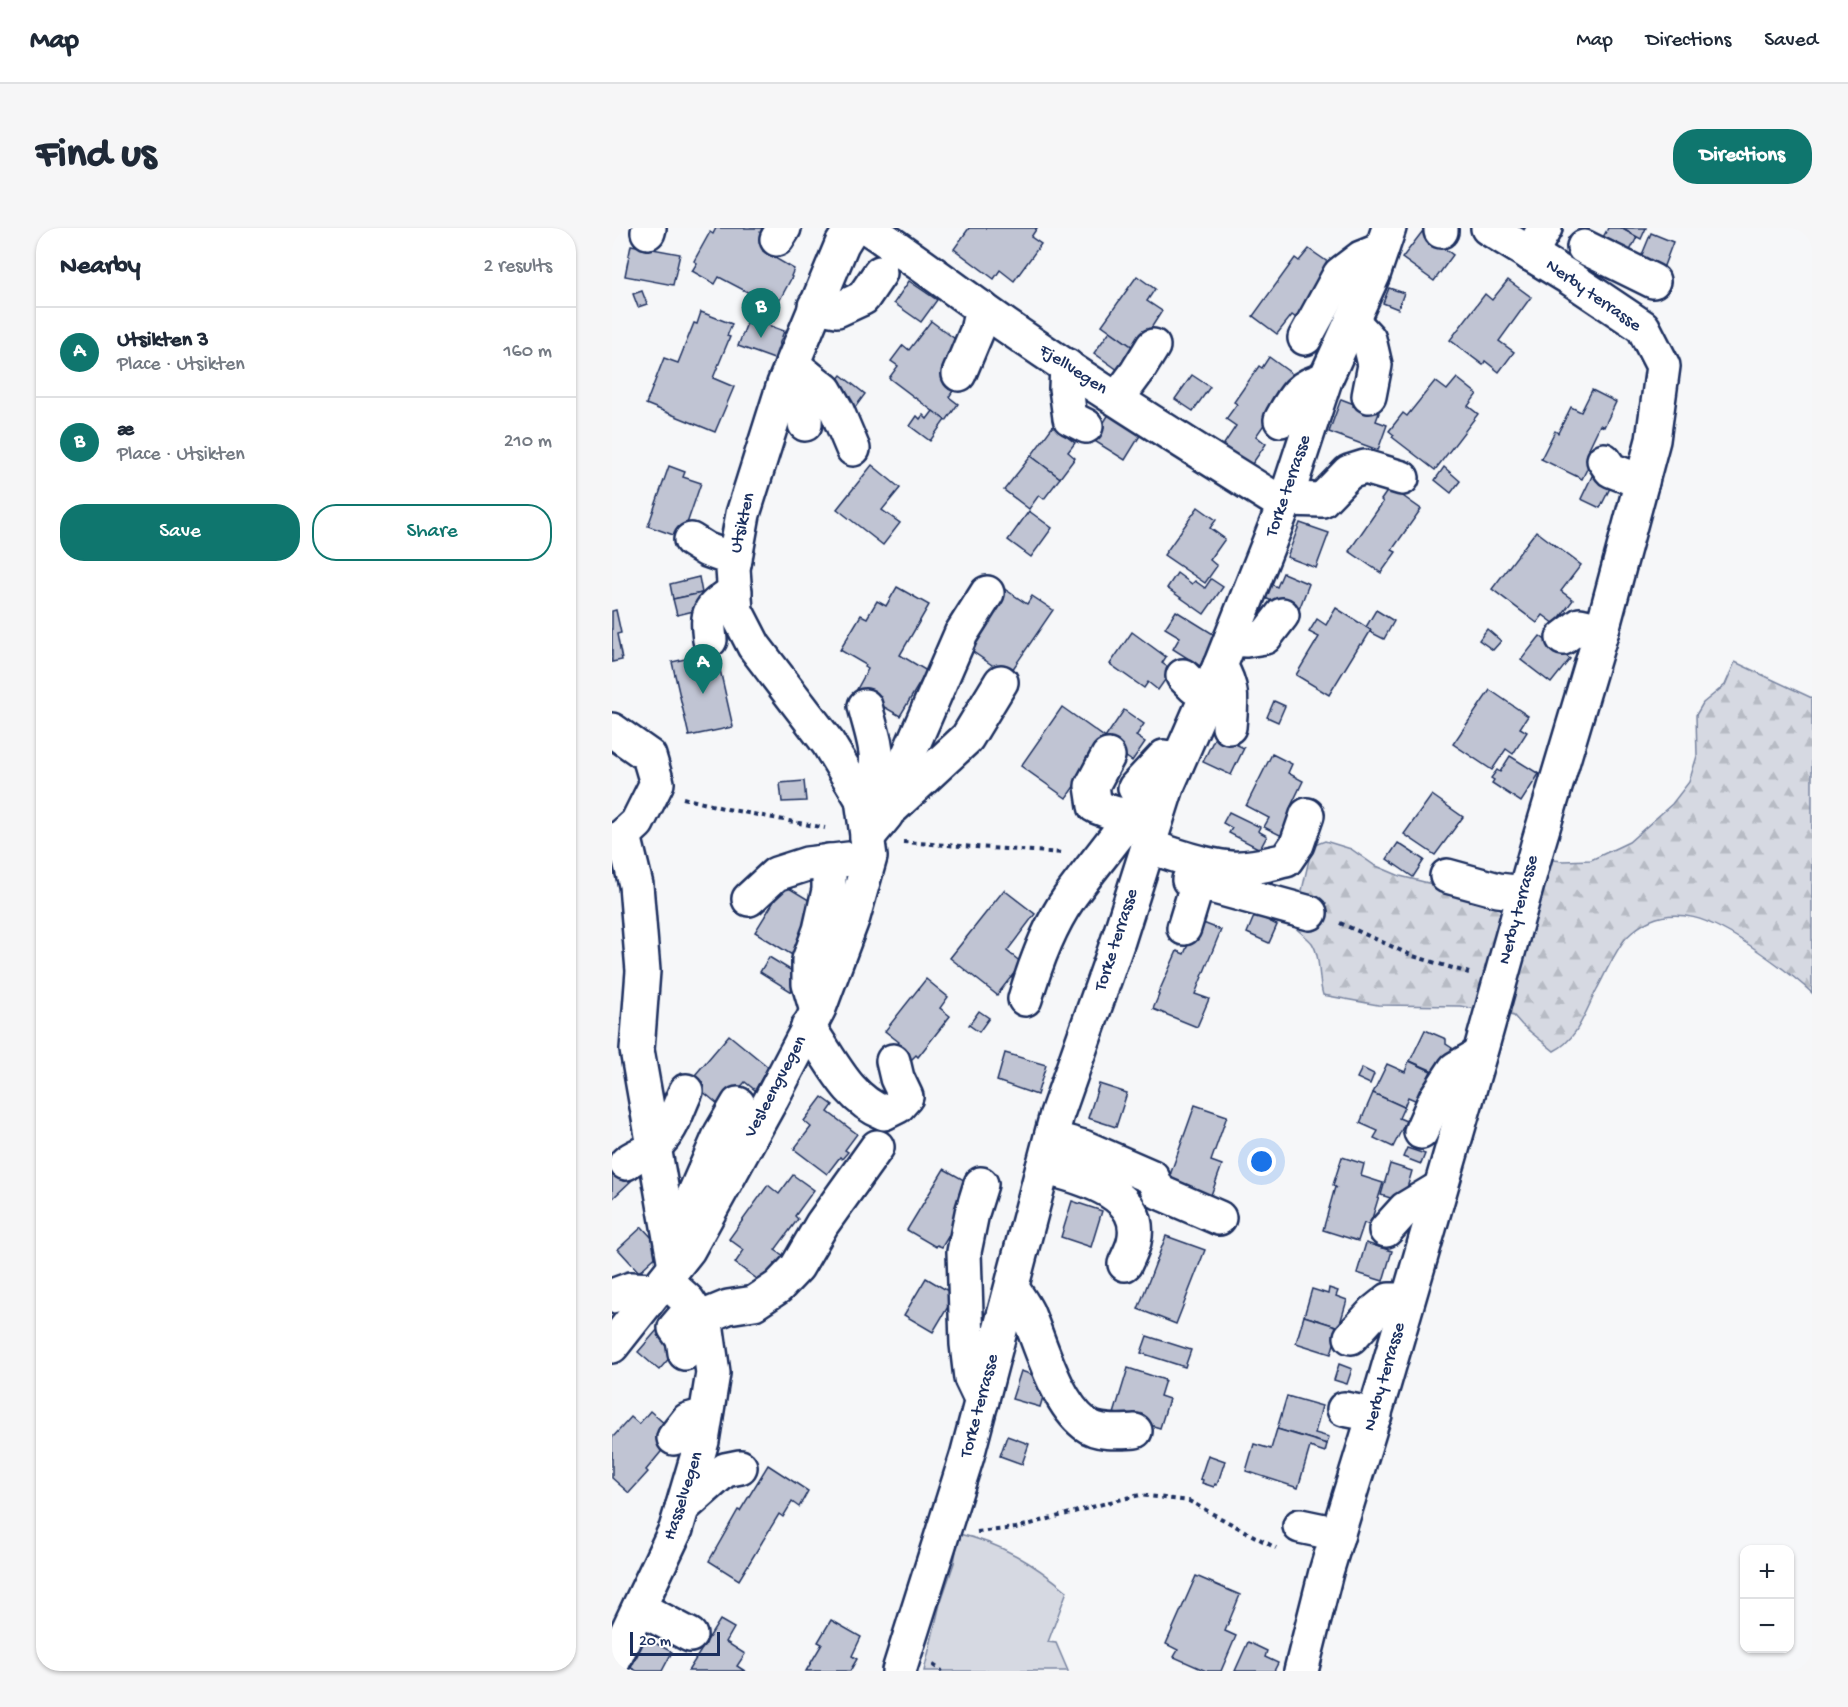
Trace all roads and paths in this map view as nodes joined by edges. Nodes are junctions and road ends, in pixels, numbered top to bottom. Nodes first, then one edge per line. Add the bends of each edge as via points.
1 (852, 228) edge
2 (868, 228) edge
3 (1488, 228) edge
4 (1587, 237) edge
5 (1385, 239) edge
6 (1537, 241) edge
7 (880, 273) dead end
8 (1573, 280) junction
9 (1653, 281) dead end
10 (815, 306) junction
11 (982, 308) junction
12 (1352, 321) junction
13 (1305, 338) dead end
14 (1153, 346) dead end
15 (1067, 366) junction
16 (800, 370) junction
17 (959, 374) dead end
18 (1325, 380) junction
19 (1369, 396) dead end
20 (1117, 399) junction
21 (1281, 420) dead end
22 (805, 424) dead end
23 (1086, 426) dead end
24 (853, 449) dead end
25 (1604, 460) dead end
26 (1402, 478) dead end
27 (1641, 482) junction
28 (1285, 502) junction
29 (691, 540) dead end
30 (735, 575) junction
31 (987, 592) dead end
32 (1282, 615) dead end
33 (1602, 630) junction
34 (1563, 638) dead end
35 (710, 640) dead end
36 (1210, 668) junction
37 (1001, 682) dead end
38 (865, 706) dead end
39 (1229, 727) dead end
40 (612, 730) edge
41 (1108, 756) dead end
42 (1173, 772) junction
43 (653, 792) junction
44 (1132, 801) junction
45 (1308, 815) dead end
46 (871, 828) junction
47 (618, 840) edge
48 (1103, 854) junction
49 (1144, 857) junction
50 (829, 861) junction
51 (1447, 876) dead end
52 (1198, 882) junction
53 (636, 885) junction
54 (1524, 893) junction
55 (749, 899) dead end
56 (1310, 913) joint
57 (612, 919) edge
58 (1184, 928) dead end
59 (1501, 978) junction
60 (1025, 999) dead end
61 (813, 1019) junction
62 (1479, 1054) junction
63 (893, 1061) dead end
64 (686, 1091) dead end
65 (738, 1104) dead end
66 (1421, 1132) dead end
67 (877, 1147) dead end
68 (654, 1148) junction
69 (1047, 1153) junction
70 (626, 1163) dead end
71 (981, 1184) dead end
72 (1440, 1188) junction
73 (1219, 1218) dead end
74 (1386, 1230) dead end
75 (669, 1234) junction
76 (968, 1235) junction
77 (1125, 1264) dead end
78 (940, 1278) dead end
79 (665, 1279) junction
80 (1012, 1288) junction
81 (612, 1296) edge
82 (1407, 1300) junction
83 (696, 1313) junction
84 (1351, 1337) dead end
85 (612, 1346) edge
86 (685, 1353) dead end
87 (982, 1401) junction
88 (706, 1415) junction
89 (1135, 1431) dead end
90 (674, 1438) dead end
91 (740, 1467) dead end
92 (682, 1508) junction
93 (945, 1526) junction
94 (1338, 1534) junction
95 (1289, 1538) joint
96 (639, 1608) junction
97 (690, 1635) dead end
98 (612, 1664) edge
99 (900, 1671) edge
100 (1301, 1671) edge

1 - 10 street, Utsikten
2 - 11 street, Fjellvegen
3 - 6 street, Nerby terrasse
4 - 8 street
4 - 9 street
5 - 12 street, Torke terrasse
5 - 13 street via 1340,274
6 - 8 street, Nerby terrasse
7 - 10 street via 863,298 837,310
8 - 27 street, Nerby terrasse via 1643,327 1663,366 1653,440
10 - 16 street, Utsikten
11 - 15 street, Fjellvegen
11 - 17 street
12 - 18 street, Torke terrasse
12 - 19 street via 1369,339 1375,365
14 - 20 street
15 - 20 street, Fjellvegen
15 - 23 street via 1070,418
16 - 22 street
16 - 24 street via 825,390
16 - 30 street, Utsikten via 743,514
18 - 21 street via 1309,383 1291,401
18 - 28 street, Torke terrasse
20 - 28 street, Fjellvegen
25 - 27 street via 1611,470
26 - 28 street via 1365,467 1349,472 1317,510
27 - 33 street, Nerby terrasse
28 - 36 street, Torke terrasse
29 - 30 street
30 - 35 street via 707,620
30 - 46 street, Utsikten via 736,611 754,646 828,743
31 - 46 street via 961,634 905,763
32 - 36 street via 1265,637 1246,640
33 - 34 street via 1580,625
33 - 54 street, Nerby terrasse
36 - 39 street via 1230,682
36 - 42 street, Torke terrasse
37 - 46 street via 967,738
38 - 46 street via 878,753 872,785
40 - 43 street via 649,756 657,783
41 - 44 street via 1092,786 1095,806 1116,815
42 - 44 street via 1134,812
42 - 49 street, Torke terrasse
43 - 46 path via 815,825 848,836
43 - 47 street via 637,823
44 - 48 street via 1125,825
45 - 49 street via 1286,860 1231,868 1171,854
46 - 48 path via 1042,853
46 - 50 street via 844,859
46 - 61 street, Vesleengvegen via 853,917
47 - 53 street
48 - 60 street via 1068,900 1034,969
49 - 52 street
49 - 69 street, Torke terrasse via 1118,941 1056,1086
50 - 55 street via 776,874
50 - 61 street via 829,890 809,960
51 - 54 street
52 - 56 street
52 - 58 street
53 - 57 street via 629,901
53 - 68 street via 643,971 638,1050
54 - 59 street, Nerby terrasse
56 - 59 path via 1429,962
59 - 62 street, Nerby terrasse
61 - 63 street via 850,1090 869,1107 884,1113 906,1097
61 - 79 street, Vesleengvegen via 688,1250
62 - 66 street via 1455,1069
62 - 72 street, Nerby terrasse
64 - 68 street via 671,1126
65 - 75 street via 721,1133 684,1219
67 - 83 street via 822,1224 797,1267 778,1287 754,1303
68 - 70 street
68 - 75 street
69 - 73 street via 1083,1147 1152,1177 1159,1192
69 - 77 street via 1073,1175 1108,1190 1127,1204 1134,1223 1134,1241
69 - 80 street, Torke terrasse
71 - 76 street
72 - 74 street via 1405,1209
72 - 82 street, Nerby terrasse
75 - 79 street
76 - 78 street
76 - 87 street via 964,1252 967,1344 971,1378
79 - 81 street
79 - 83 street, Hasselvegen
79 - 85 street, Vesleengvegen
80 - 87 street, Torke terrasse
80 - 89 street via 1068,1404 1086,1424 1108,1432
82 - 84 street via 1389,1300
82 - 94 street, Nerby terrasse via 1359,1412
83 - 86 street via 675,1328 683,1339
83 - 88 street, Hasselvegen via 707,1330 713,1373
87 - 93 street, Torke terrasse
88 - 90 street via 688,1420
88 - 92 street, Hasselvegen
91 - 92 street via 725,1470
92 - 96 street, Hasselvegen
93 - 95 path via 971,1532 1016,1528 1140,1495 1189,1501
93 - 99 street, Torke terrasse
94 - 95 street
94 - 100 street, Nerby terrasse
96 - 97 street
96 - 98 street, Hasselvegen

